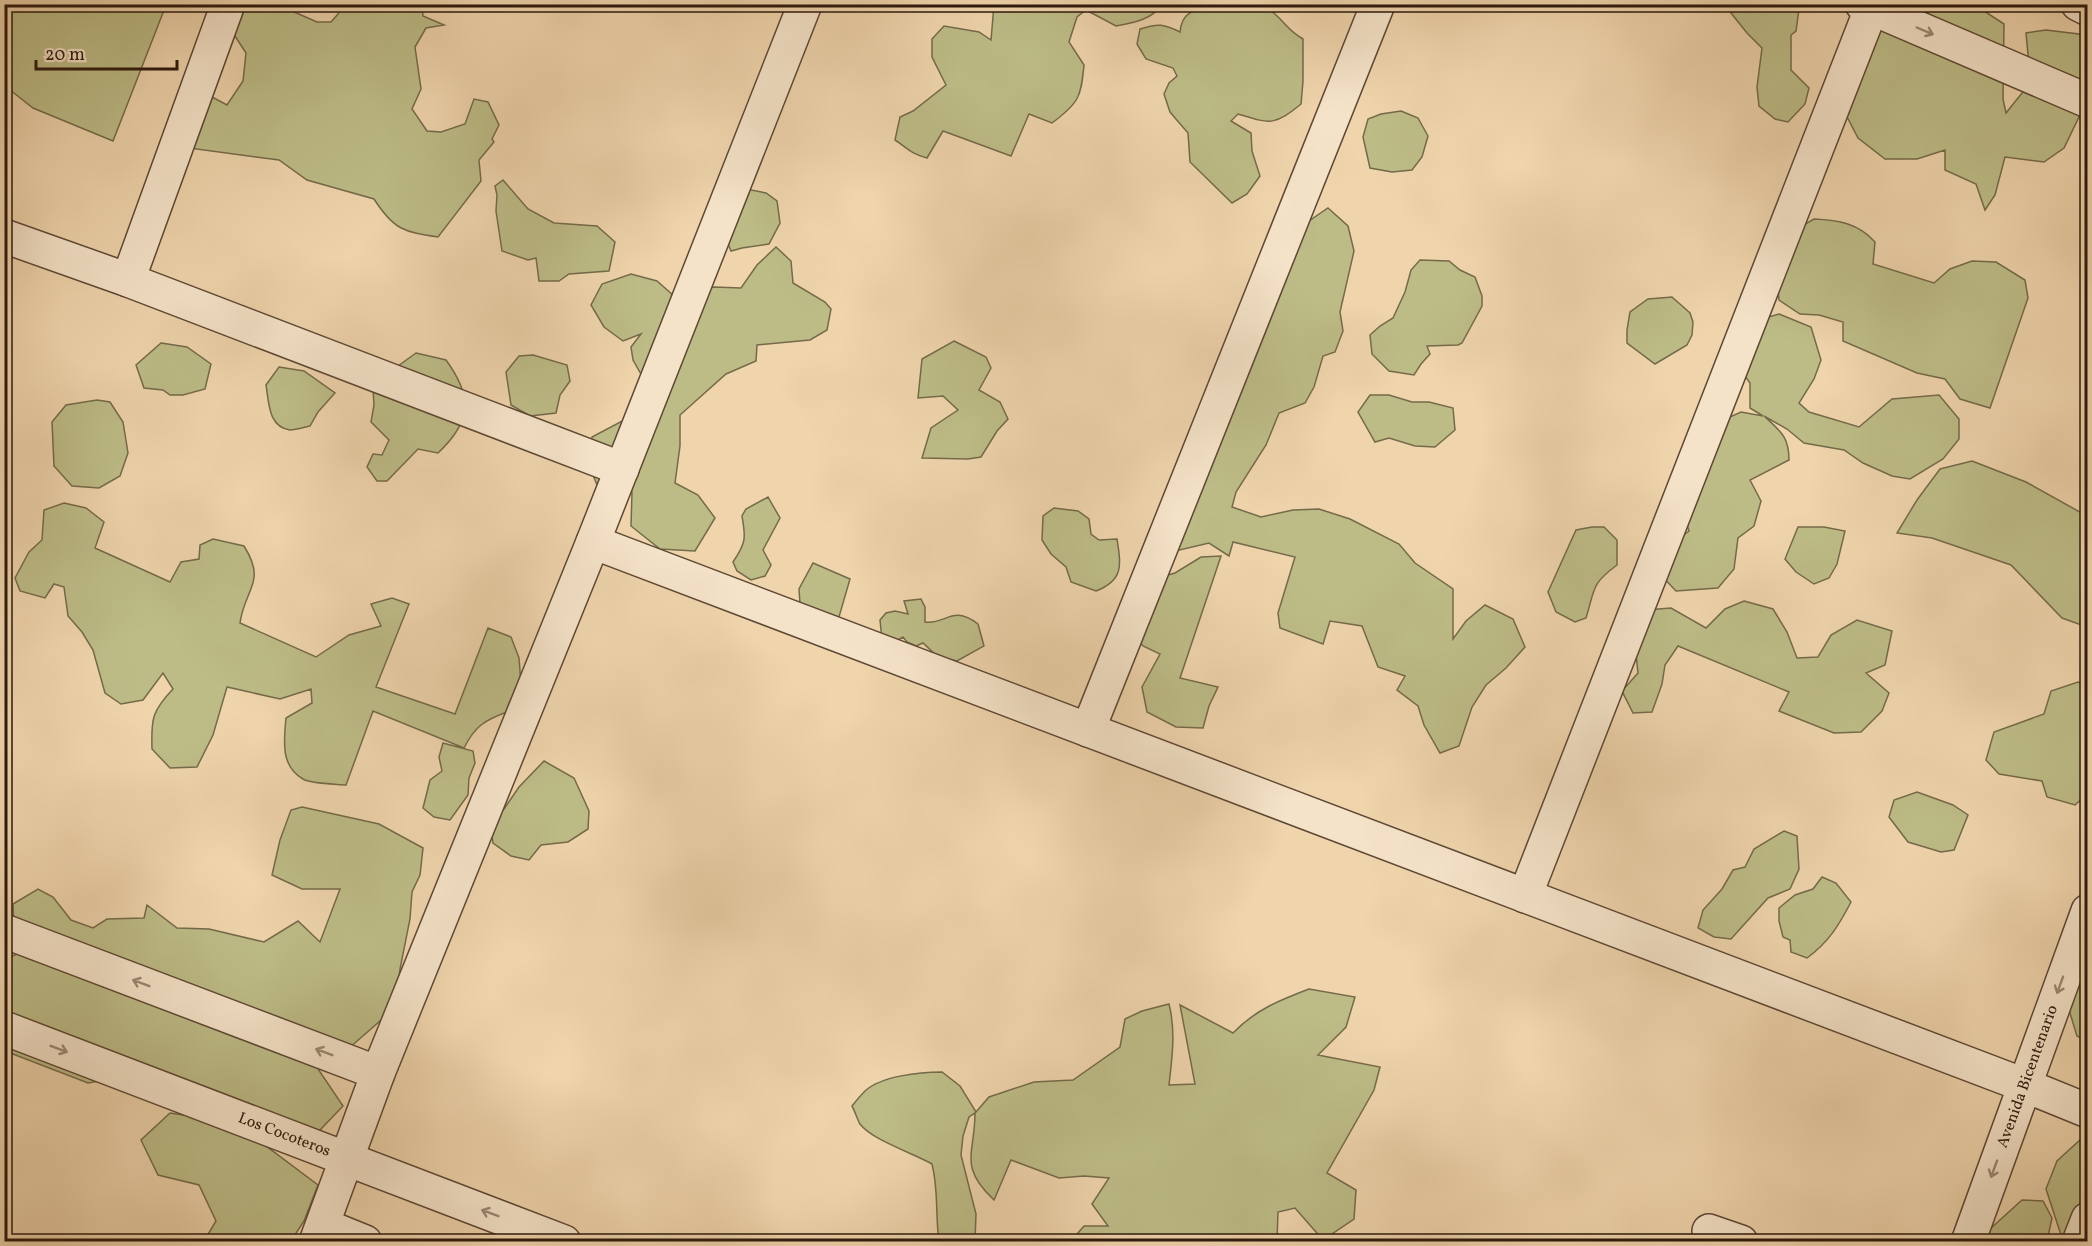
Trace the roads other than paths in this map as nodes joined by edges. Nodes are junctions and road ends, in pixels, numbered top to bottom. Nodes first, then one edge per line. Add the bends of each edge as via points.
1 (228, 4) edge
2 (805, 4) edge
3 (1378, 4) edge
4 (2078, 4) edge
5 (1868, 6) edge
6 (2088, 9) edge
7 (2088, 101) edge
8 (4, 236) edge
9 (128, 280) junction
10 (622, 469) junction
11 (593, 542) junction
12 (1088, 730) junction
13 (1525, 896) junction
14 (2088, 911) edge
15 (4, 931) edge
16 (4, 1029) edge
17 (378, 1073) junction
18 (2024, 1085) junction
19 (2088, 1112) edge
20 (346, 1157) junction
21 (2088, 1219) edge
22 (1709, 1231) dead end
23 (319, 1233) edge
24 (365, 1242) edge
25 (564, 1242) edge
26 (1741, 1242) edge
27 (1968, 1242) edge
28 (2079, 1242) edge

1 - 9 street
2 - 10 street
3 - 12 street
4 - 6 street
5 -> 7 street
5 - 13 street
8 - 9 street
9 - 10 street
10 - 11 street
11 - 12 street
11 - 17 street
12 - 13 street
13 - 18 street
14 -> 18 street, Avenida Bicentenario
17 -> 15 street
16 -> 20 street, Los Cocoteros
17 - 20 street
18 - 19 street
18 -> 27 street, Avenida Bicentenario
20 - 23 street
25 -> 20 street, Los Cocoteros
21 - 28 street
22 - 26 street
23 - 24 street

